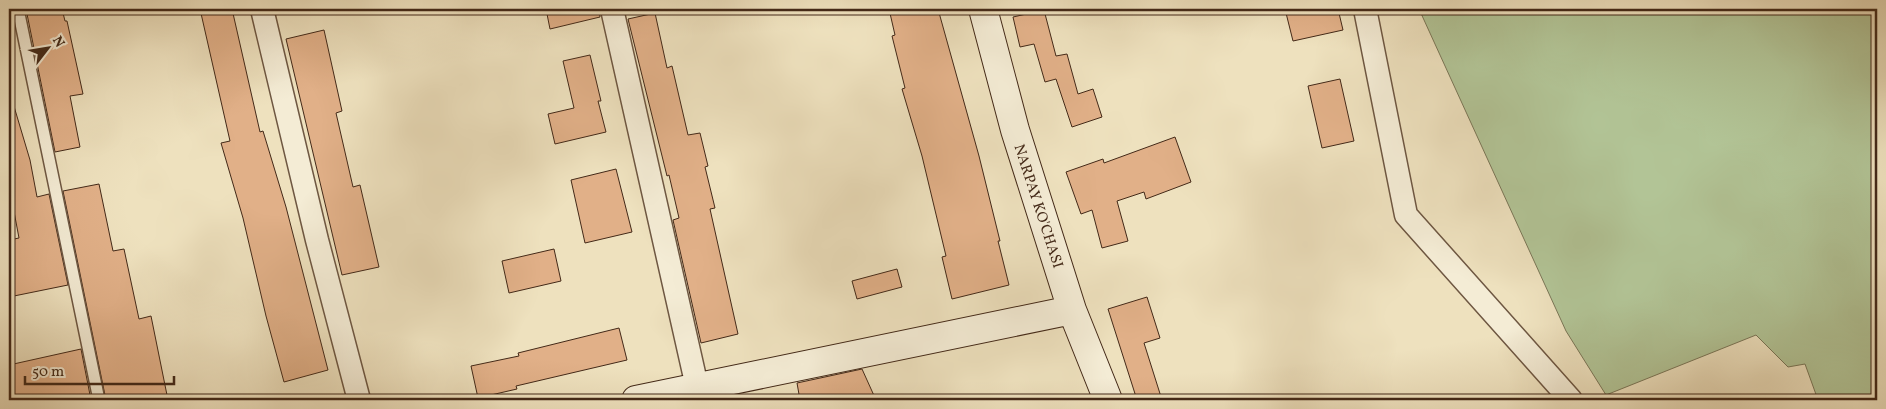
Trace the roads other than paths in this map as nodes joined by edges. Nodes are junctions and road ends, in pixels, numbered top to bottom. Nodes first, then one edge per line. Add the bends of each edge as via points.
1 (18, 9) edge
2 (262, 9) edge
3 (612, 9) edge
4 (983, 9) edge
5 (1365, 9) edge
6 (1072, 310) junction
7 (699, 393) edge
8 (99, 400) edge
9 (359, 400) edge
10 (636, 400) edge
11 (1108, 400) edge
12 (1571, 400) edge

1 - 8 lane
2 - 9 street
3 - 7 street
4 - 6 street, NARPAY KO'CHASI via 1015,130
5 - 12 street via 1406,215
6 - 7 street
6 - 11 street, NARPAY KO'CHASI
7 - 10 street

